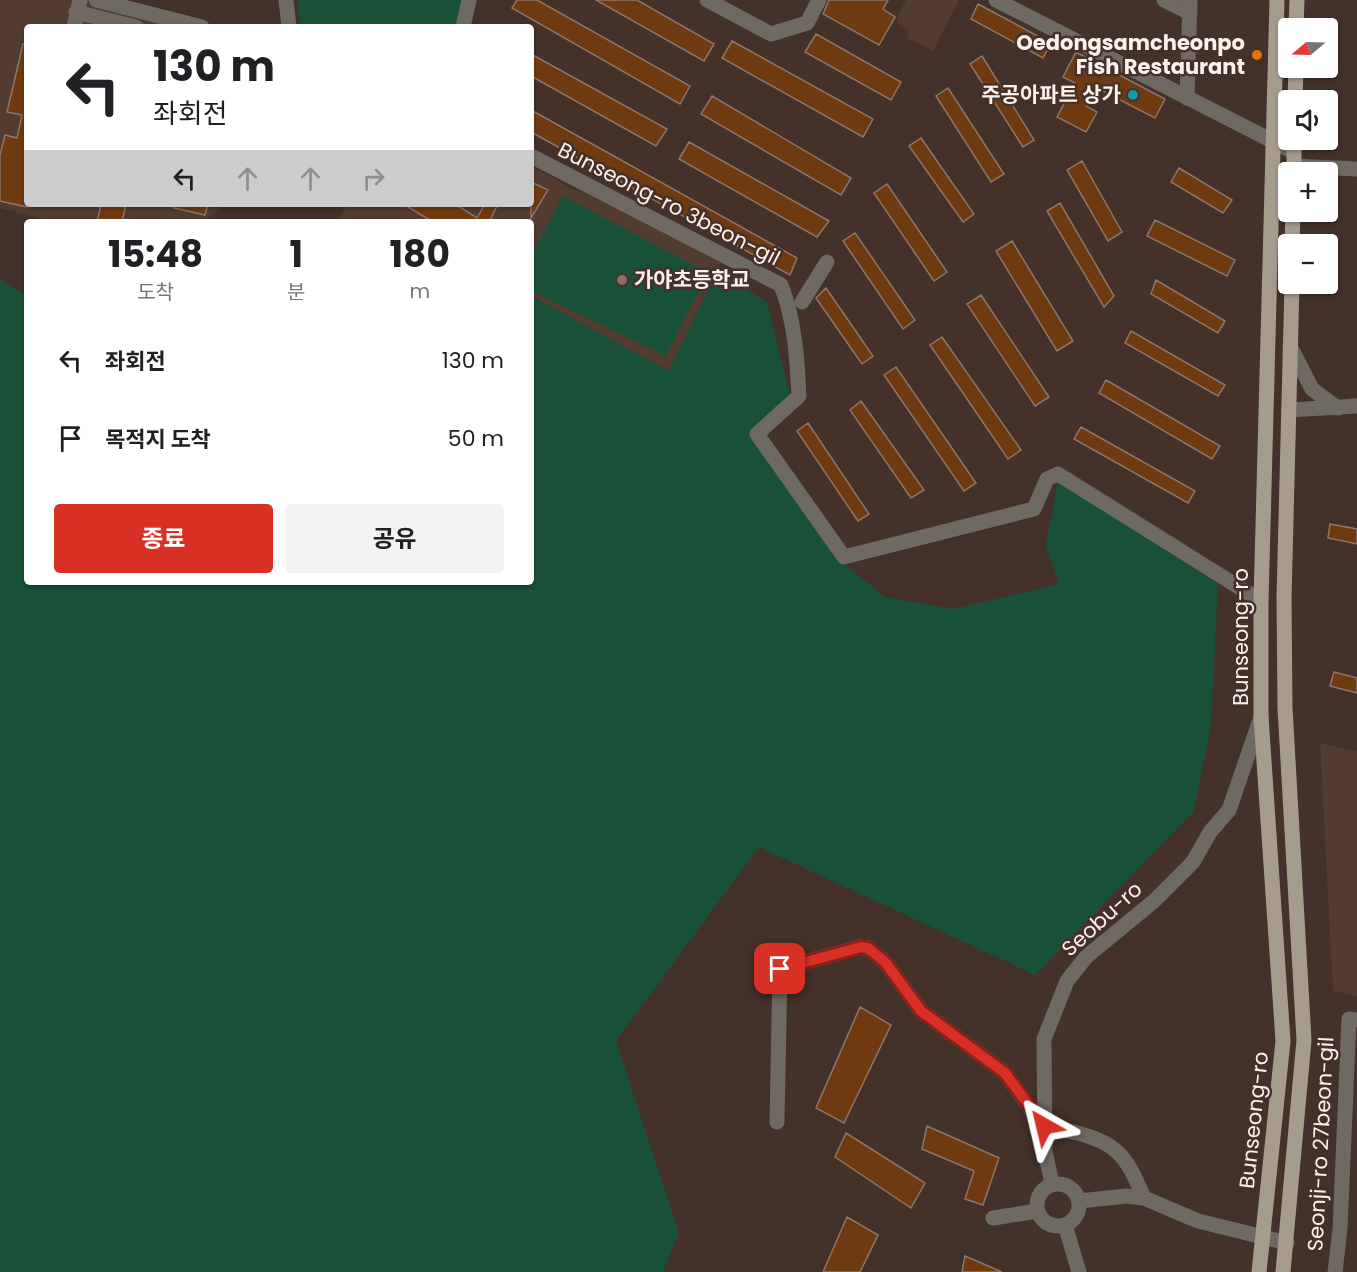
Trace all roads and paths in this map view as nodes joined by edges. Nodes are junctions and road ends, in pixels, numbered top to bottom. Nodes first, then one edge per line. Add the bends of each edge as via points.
1 (96, 0) edge
2 (286, 0) edge
3 (469, 0) edge
4 (707, 0) edge
5 (819, 0) edge
6 (996, 0) edge
7 (1164, 0) edge
8 (1277, 0) edge
9 (1297, 0) edge
10 (114, 2) edge
11 (727, 5) edge
12 (1190, 7) edge
13 (77, 13) edge
14 (1296, 18) edge
15 (123, 24) edge
16 (191, 24) edge
17 (289, 24) edge
18 (464, 24) edge
19 (1187, 98) junction
20 (1273, 143) junction
21 (534, 158) edge
22 (1294, 158) edge
23 (1357, 169) edge
24 (827, 262) dead end
25 (1292, 294) edge
26 (802, 302) dead end
27 (1290, 346) junction
28 (1357, 406) edge
29 (1338, 408) junction
30 (1289, 410) junction
31 (1261, 600) junction
32 (1261, 717) junction
33 (1353, 1019) edge
34 (777, 1122) dead end
35 (1044, 1126) junction
36 (1052, 1184) junction
37 (1144, 1198) junction
38 (1079, 1201) junction
39 (1038, 1211) junction
40 (993, 1218) dead end
41 (1065, 1225) junction
42 (1263, 1236) junction
43 (1287, 1243) junction
44 (1079, 1272) edge
45 (1259, 1272) edge
46 (1283, 1272) edge
47 (1335, 1272) edge

1 - 10 street
2 - 17 street
3 - 18 street
4 - 11 street
5 - 11 street via 807,23 771,34
6 - 19 street
7 - 12 street
8 - 20 main road, Bunseong-ro
9 - 14 main road
10 - 16 street
12 - 19 street
13 - 15 street
19 - 20 street
20 - 22 street
20 - 31 main road, Bunseong-ro
21 - 31 street, Bunseong-ro 3beon-gil via 781,285 796,350 799,396 757,434 844,557 1034,509 1047,478 1058,474
22 - 23 street
24 - 26 street
25 - 27 main road, Bunseong-ro
27 - 29 street via 1312,389
27 - 30 main road, Bunseong-ro
28 - 29 street
29 - 30 street
30 - 43 main road, Bunseong-ro via 1285,708 1304,1040
31 - 32 main road, Bunseong-ro
32 - 35 street, Seobu-ro via 1229,810 1210,832 1193,862 1154,901 1086,957 1066,981 1044,1039
32 - 42 main road, Bunseong-ro via 1283,1041
33 - 47 street, Seonji-ro 27beon-gil
34 - 35 street via 780,969 861,947 886,963 921,1011 1005,1073
35 - 36 street, Seobu-ro
35 - 37 street via 1081,1133 1115,1150 1131,1169
36 - 38 street via 1072,1189
36 - 39 street via 1041,1192
37 - 38 street
37 - 42 street via 1198,1221
38 - 41 street via 1077,1215
39 - 40 street
39 - 41 street via 1047,1223
41 - 44 street
42 - 43 street
42 - 45 main road, Bunseong-ro
43 - 46 main road, Bunseong-ro

